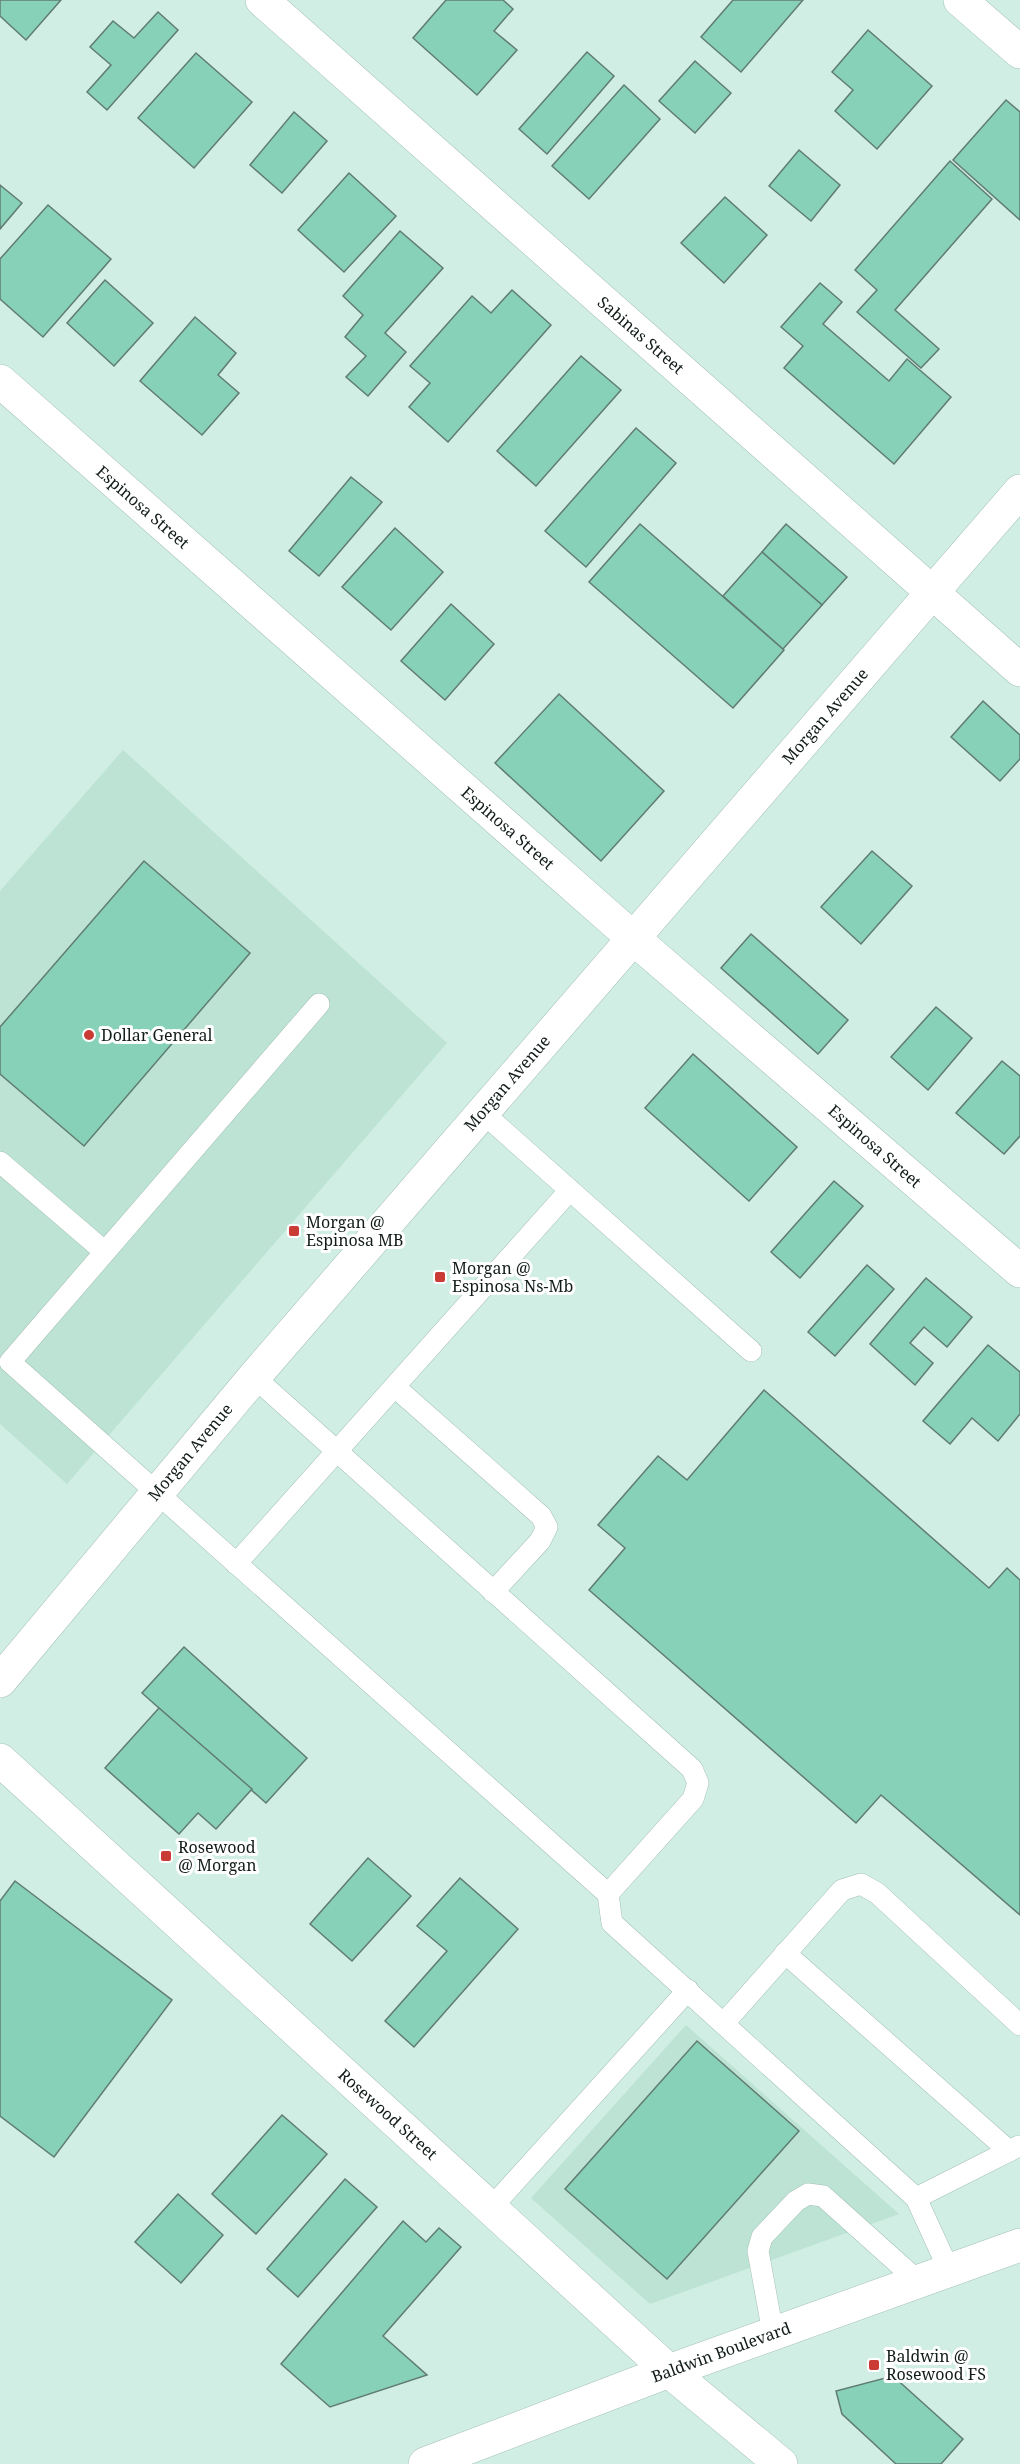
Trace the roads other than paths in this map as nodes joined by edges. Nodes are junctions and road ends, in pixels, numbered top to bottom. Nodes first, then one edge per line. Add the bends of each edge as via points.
1 (262, 0) edge
2 (960, 0) edge
3 (1020, 52) edge
4 (0, 381) edge
5 (1020, 491) edge
6 (932, 592) junction
7 (1020, 670) edge
8 (633, 938) junction
9 (319, 1004) dead end
10 (482, 1112) junction
11 (0, 1162) edge
12 (570, 1190) junction
13 (105, 1252) junction
14 (1020, 1271) edge
15 (751, 1351) dead end
16 (254, 1377) junction
17 (395, 1387) junction
18 (337, 1452) junction
19 (155, 1493) junction
20 (236, 1564) junction
21 (493, 1592) junction
22 (0, 1681) edge
23 (0, 1760) edge
24 (608, 1894) junction
25 (785, 1953) junction
26 (688, 1990) junction
27 (724, 2023) junction
28 (1020, 2025) edge
29 (1015, 2148) edge
30 (916, 2198) junction
31 (491, 2208) junction
32 (1020, 2245) edge
33 (950, 2270) junction
34 (919, 2282) junction
35 (773, 2333) junction
36 (669, 2370) junction
37 (424, 2464) edge
38 (781, 2464) edge

1 - 6 street, Sabinas Street
2 - 3 street
4 - 8 street, Espinosa Street
5 - 6 street, Morgan Avenue
6 - 7 street, Sabinas Street
6 - 8 street, Morgan Avenue
8 - 10 street, Morgan Avenue
8 - 14 street, Espinosa Street
9 - 13 lane
10 - 12 lane
10 - 16 street, Morgan Avenue
11 - 13 lane
12 - 15 lane
12 - 17 lane
13 - 19 lane via 10,1362
16 - 18 lane
16 - 19 street, Morgan Avenue
17 - 18 lane
17 - 21 lane via 541,1516 547,1527 540,1541
18 - 20 lane
18 - 21 lane
19 - 20 lane
19 - 22 street, Morgan Avenue
20 - 24 lane
21 - 24 lane via 692,1769 698,1782 693,1798
23 - 31 street, Rosewood Street
24 - 26 lane via 612,1923
25 - 27 lane
25 - 28 lane via 842,1890 861,1884 877,1893
25 - 29 lane
26 - 27 lane
26 - 31 lane
27 - 30 lane
29 - 30 lane
30 - 33 lane
31 - 36 street, Rosewood Street
32 - 33 street, Baldwin Boulevard
33 - 34 street, Baldwin Boulevard
34 - 35 street, Baldwin Boulevard
34 - 35 lane via 823,2196 808,2194 796,2201 762,2237 758,2251
35 - 36 street, Baldwin Boulevard
36 - 37 street, Baldwin Boulevard
36 - 38 street, Rosewood Street

